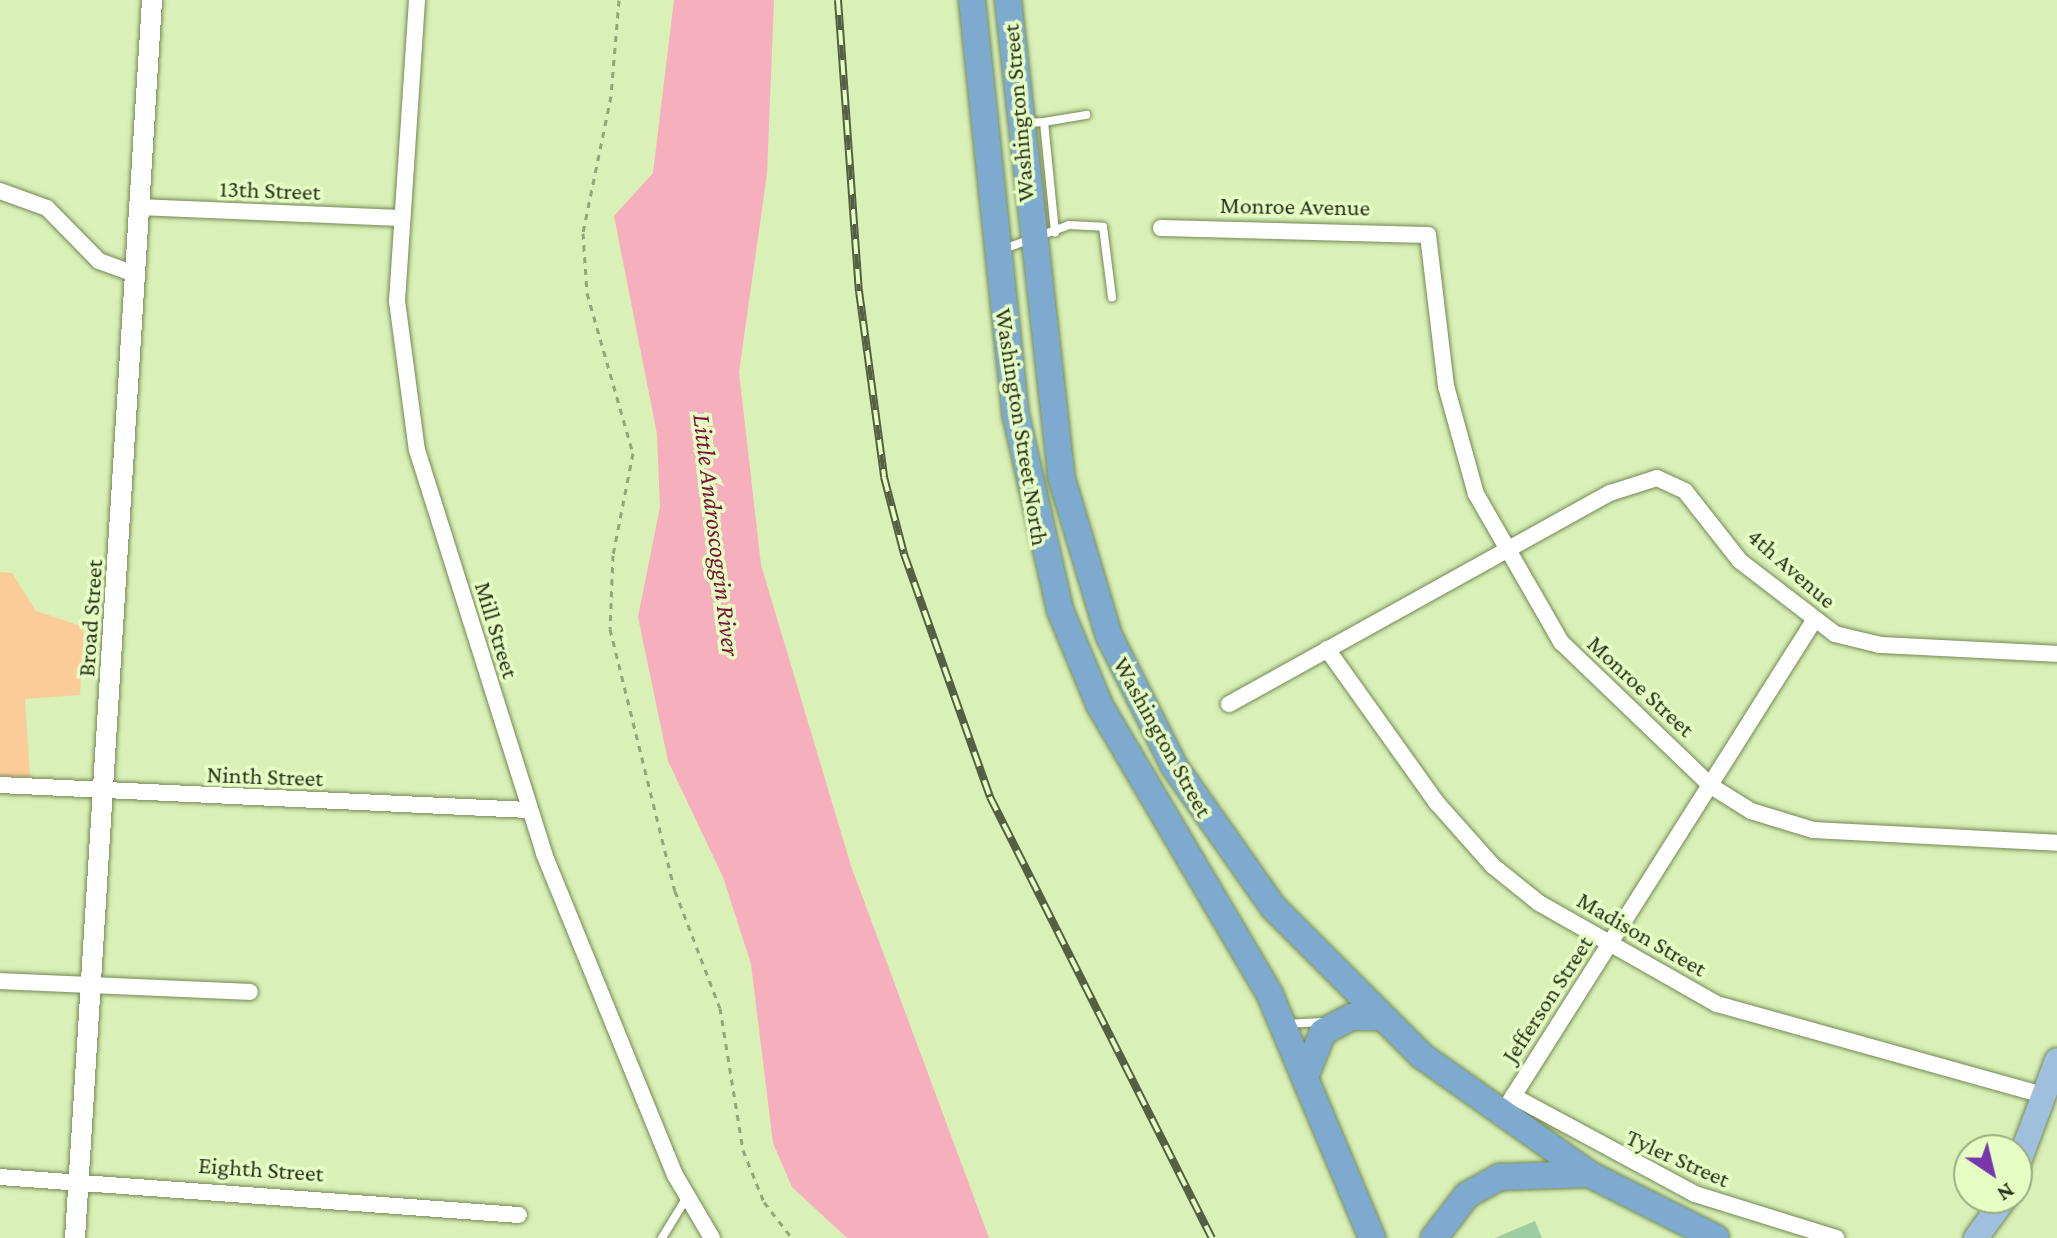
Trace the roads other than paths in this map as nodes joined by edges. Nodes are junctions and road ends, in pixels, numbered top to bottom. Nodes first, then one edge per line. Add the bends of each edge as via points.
1 (152, 0) edge
2 (417, 0) edge
3 (972, 0) edge
4 (1008, 0) edge
5 (1086, 115) dead end
6 (1044, 122) junction
7 (1017, 123) junction
8 (0, 191) edge
9 (140, 207) junction
10 (398, 218) junction
11 (1161, 228) dead end
12 (1055, 232) junction
13 (1428, 235) joint
14 (1031, 245) junction
15 (996, 251) junction
16 (137, 275) junction
17 (1112, 297) dead end
18 (1505, 550) junction
19 (1813, 622) junction
20 (1327, 649) junction
21 (2057, 654) edge
22 (1229, 704) dead end
23 (0, 785) edge
24 (1711, 786) junction
25 (101, 794) junction
26 (528, 810) junction
27 (1170, 825) joint
28 (2057, 843) edge
29 (1610, 946) junction
30 (0, 981) edge
31 (92, 985) junction
32 (250, 992) dead end
33 (1378, 1017) junction
34 (1336, 1022) junction
35 (1283, 1024) junction
36 (2057, 1060) edge
37 (1305, 1077) junction
38 (2043, 1095) junction
39 (1506, 1106) junction
40 (2029, 1134) edge
41 (1589, 1174) junction
42 (0, 1177) edge
43 (78, 1181) junction
44 (688, 1197) junction
45 (1994, 1214) edge
46 (2001, 1214) edge
47 (519, 1215) dead end
48 (75, 1238) edge
49 (662, 1238) edge
50 (712, 1238) edge
51 (1372, 1238) edge
52 (1434, 1238) edge
53 (1716, 1238) edge
54 (1836, 1238) edge
55 (1976, 1238) edge
56 (1994, 1238) edge

1 - 9 street, Broad Street
2 - 10 street, Mill Street
3 - 15 highway, Washington Street North
4 - 7 highway, Washington Street
5 - 6 lane
6 - 7 lane
6 - 12 lane
7 - 14 highway, Washington Street
8 - 16 street via 47,208 99,261
9 - 10 street, 13th Street
9 - 16 street, Broad Street
10 - 26 street, Mill Street via 400,352 417,450
11 - 13 street, Monroe Avenue
12 - 14 lane
12 - 17 lane via 1090,222 1103,227
13 - 18 street, Monroe Street via 1455,431
14 - 15 lane
14 - 33 highway, Washington Street via 1073,528 1135,694 1252,881
15 - 27 highway, Washington Street North via 1044,559 1100,706
16 - 25 street, Broad Street
18 - 19 street, 4th Avenue via 1627,485 1666,480 1694,498 1740,561
18 - 20 street
18 - 24 street, Monroe Street via 1576,661
19 - 21 street, 4th Avenue via 1880,645
19 - 24 street, Jefferson Street
20 - 22 street
20 - 29 street, Madison Street via 1475,847 1510,882
23 - 25 street, Ninth Street
24 - 28 street, Monroe Street via 1751,811 1813,830
24 - 29 street, Jefferson Street
25 - 26 street, Ninth Street
25 - 31 street, Broad Street
26 - 44 street, Mill Street
27 - 35 highway, Washington Street
29 - 38 street, Madison Street via 1759,1020
29 - 39 street, Jefferson Street
30 - 31 street
31 - 32 street
31 - 43 street, Broad Street
33 - 34 highway
33 - 39 highway, Washington Street
34 - 35 lane
34 - 37 highway via 1315,1043
35 - 37 highway, Washington Street
36 - 38 main road
37 - 51 highway, Washington Street
38 - 40 main road
39 - 41 highway, Washington Street
39 - 54 street, Tyler Street via 1695,1194
41 - 52 highway via 1500,1177 1455,1205
41 - 53 highway, Washington Street
42 - 43 street, Eighth Street
43 - 47 street, Eighth Street
43 - 48 street, Broad Street
44 - 49 lane
44 - 50 street, Mill Street
45 - 55 main road
46 - 56 main road

